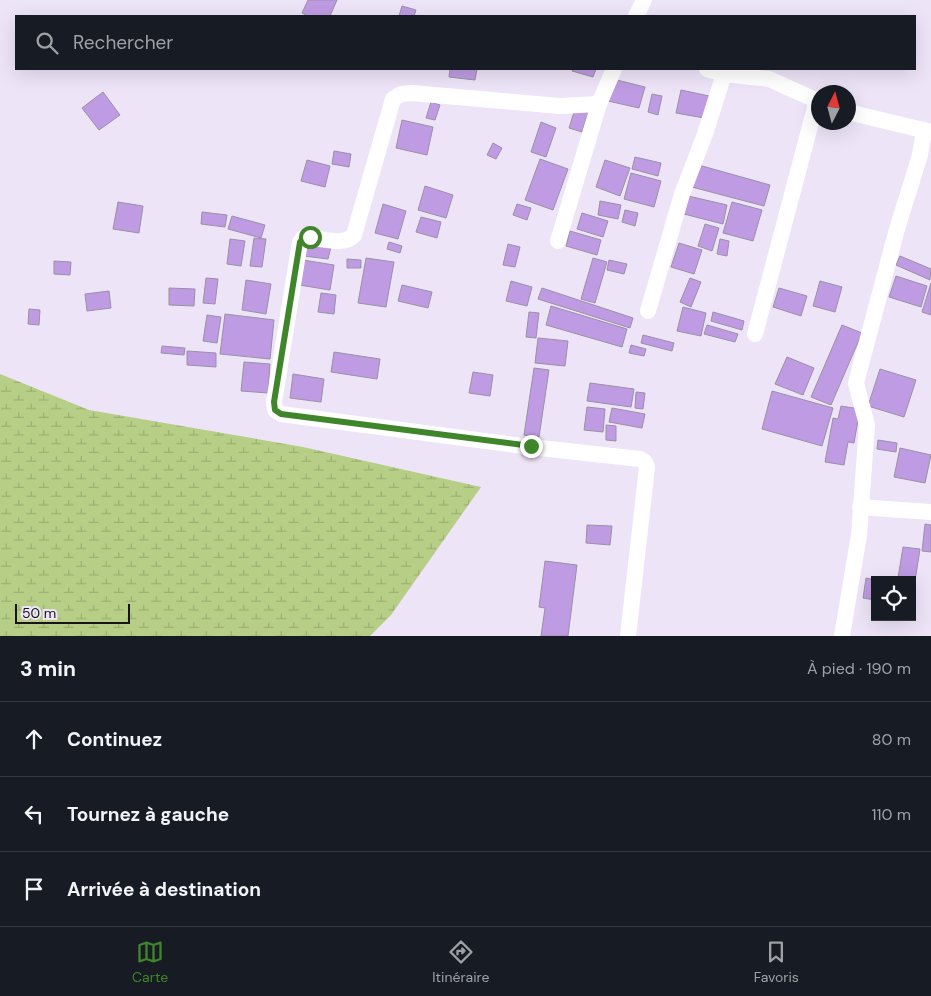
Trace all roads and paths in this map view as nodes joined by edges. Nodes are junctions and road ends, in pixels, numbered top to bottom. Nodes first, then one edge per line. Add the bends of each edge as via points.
1 (644, 0) edge
2 (636, 15) edge
3 (614, 70) edge
4 (710, 70) edge
5 (724, 74) junction
6 (811, 97) edge
7 (599, 104) junction
8 (856, 114) edge
9 (811, 126) edge
10 (928, 131) edge
11 (558, 241) dead end
12 (648, 311) dead end
13 (755, 334) dead end
14 (860, 507) junction
15 (931, 512) edge
16 (628, 636) edge
17 (842, 636) edge

1 - 2 street
3 - 7 street
4 - 5 street
5 - 6 street via 769,79
5 - 12 street via 682,194
7 - 11 street
7 - 16 street via 560,106 412,93 393,99 354,235 344,242 310,237 300,242 274,402 275,410 281,414 645,462
8 - 10 street
9 - 13 street
10 - 14 street via 897,229 856,383 867,425
14 - 15 street
14 - 17 street via 859,535

